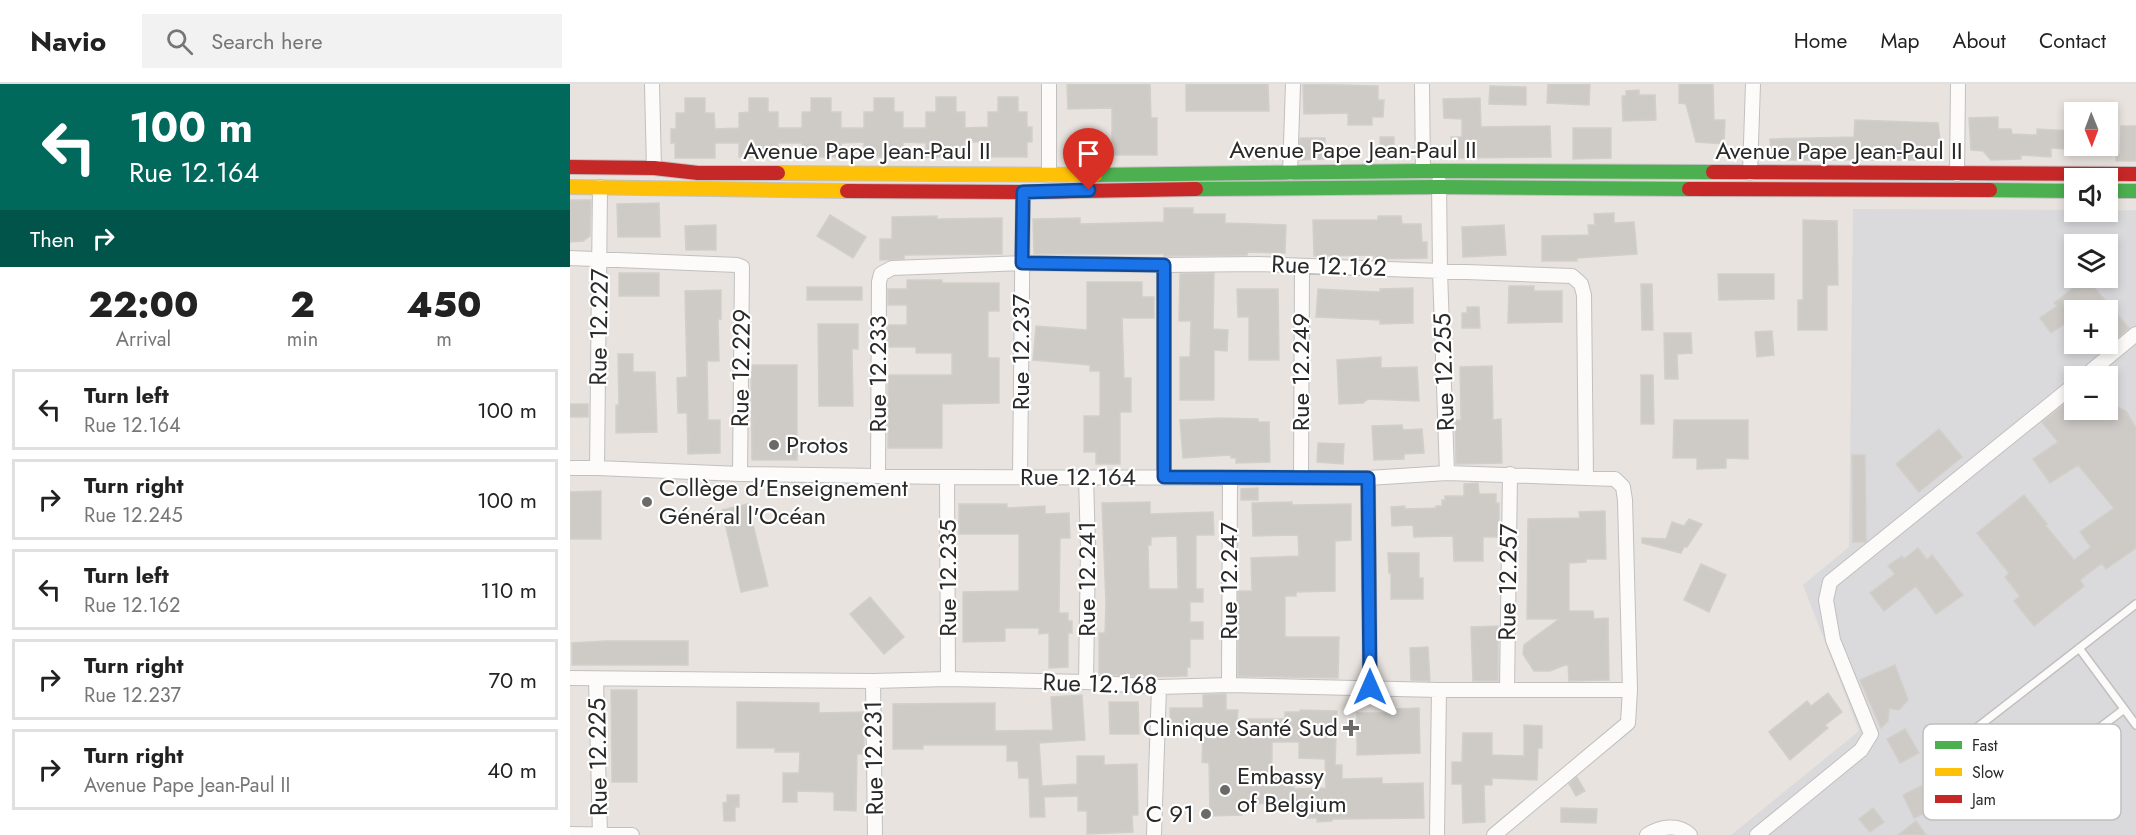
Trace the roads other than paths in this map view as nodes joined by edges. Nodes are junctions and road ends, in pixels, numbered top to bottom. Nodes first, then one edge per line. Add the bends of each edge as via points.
1 (652, 84) edge
2 (1049, 84) edge
3 (1293, 84) edge
4 (1422, 84) edge
5 (1753, 84) edge
6 (1958, 84) edge
7 (570, 167) edge
8 (654, 168) junction
9 (1423, 171) junction
10 (1439, 172) junction
11 (1290, 173) junction
12 (1750, 173) junction
13 (1957, 174) junction
14 (2136, 174) edge
15 (1049, 175) junction
16 (570, 187) edge
17 (600, 187) junction
18 (1440, 187) junction
19 (2064, 191) edge
20 (2118, 191) edge
21 (2136, 191) edge
22 (1023, 192) junction
23 (570, 258) edge
24 (599, 258) junction
25 (1022, 263) junction
26 (1164, 265) junction
27 (1302, 266) junction
28 (1440, 271) junction
29 (882, 274) joint
30 (2136, 334) edge
31 (2097, 366) edge
32 (2064, 393) edge
33 (570, 468) edge
34 (597, 468) junction
35 (1448, 473) junction
36 (740, 474) junction
37 (1510, 474) junction
38 (878, 475) junction
39 (1020, 476) junction
40 (947, 477) junction
41 (1086, 477) junction
42 (1164, 477) junction
43 (1586, 477) junction
44 (1230, 478) junction
45 (1301, 478) junction
46 (1368, 478) junction
47 (2136, 604) edge
48 (2079, 648) junction
49 (570, 678) edge
50 (596, 679) junction
51 (948, 679) junction
52 (873, 681) junction
53 (1086, 682) junction
54 (1229, 685) junction
55 (1159, 687) junction
56 (1370, 687) junction
57 (1439, 690) junction
58 (1507, 690) junction
59 (1630, 690) junction
60 (2124, 709) junction
61 (1982, 724) edge
62 (2105, 724) edge
63 (2136, 725) edge
64 (572, 835) edge
65 (600, 835) edge
66 (632, 835) edge
67 (875, 835) edge
68 (1154, 835) edge
69 (1437, 835) edge
70 (1494, 835) edge
71 (1647, 835) edge
72 (1690, 835) edge
73 (1757, 835) edge

1 - 8 street
2 - 15 street
3 - 11 street
4 - 9 street
5 - 12 street
6 - 13 street
7 - 8 main road, Avenue Pape Jean-Paul II
8 - 15 main road, Avenue Pape Jean-Paul II via 698,173
9 - 10 main road, Avenue Pape Jean-Paul II
9 - 11 main road, Avenue Pape Jean-Paul II
10 - 12 main road, Avenue Pape Jean-Paul II
10 - 18 street, Rue 12.255
11 - 15 main road, Avenue Pape Jean-Paul II
12 - 13 main road, Avenue Pape Jean-Paul II
13 - 14 main road, Avenue Pape Jean-Paul II
16 - 17 main road, Avenue Pape Jean-Paul II
17 - 22 main road, Avenue Pape Jean-Paul II
17 - 24 street, Rue 12.227
18 - 19 main road, Avenue Pape Jean-Paul II
18 - 22 main road, Avenue Pape Jean-Paul II
18 - 28 street, Rue 12.255
20 - 21 main road
22 - 25 street, Rue 12.237
23 - 24 street
24 - 34 street, Rue 12.227
24 - 36 street, Rue 12.229 via 742,267
25 - 26 street, Rue 12.162
25 - 29 street, Rue 12.162 via 892,268
25 - 39 street, Rue 12.237
26 - 27 street, Rue 12.162
26 - 42 street
27 - 28 street, Rue 12.162
27 - 45 street, Rue 12.249
28 - 35 street, Rue 12.255
28 - 43 street, Rue 12.162 via 1572,276 1581,284
29 - 38 street, Rue 12.233
30 - 31 street
32 - 73 street via 1830,582 1826,600 1833,640 1871,734 1861,750
33 - 34 street, Rue 12.164
34 - 36 street, Rue 12.164
35 - 37 street, Rue 12.164
35 - 46 street, Rue 12.164
36 - 38 street, Rue 12.164
37 - 43 street, Rue 12.164
37 - 58 street, Rue 12.257
38 - 40 street, Rue 12.164
39 - 40 street, Rue 12.164
39 - 41 street, Rue 12.164
40 - 51 street, Rue 12.235
41 - 42 street, Rue 12.164
41 - 53 street, Rue 12.241
42 - 44 street, Rue 12.164
43 - 59 street, Rue 12.164 via 1615,479 1623,487
44 - 45 street, Rue 12.164
44 - 54 street, Rue 12.247
45 - 46 street, Rue 12.164
46 - 56 street
47 - 48 lane
48 - 60 lane
48 - 61 lane
49 - 50 street, Rue 12.168
50 - 52 street, Rue 12.168
50 - 65 street, Rue 12.225
51 - 52 street, Rue 12.168
51 - 53 street, Rue 12.168
52 - 67 street, Rue 12.231
53 - 55 street, Rue 12.168
54 - 55 street, Rue 12.168
54 - 56 street, Rue 12.168
55 - 68 street
56 - 57 street, Rue 12.168
57 - 58 street, Rue 12.168
57 - 69 street
58 - 59 street, Rue 12.168
59 - 70 street, Rue 12.164 via 1628,723
60 - 62 lane
60 - 63 lane
64 - 65 street
65 - 66 street
71 - 72 street via 1674,827

